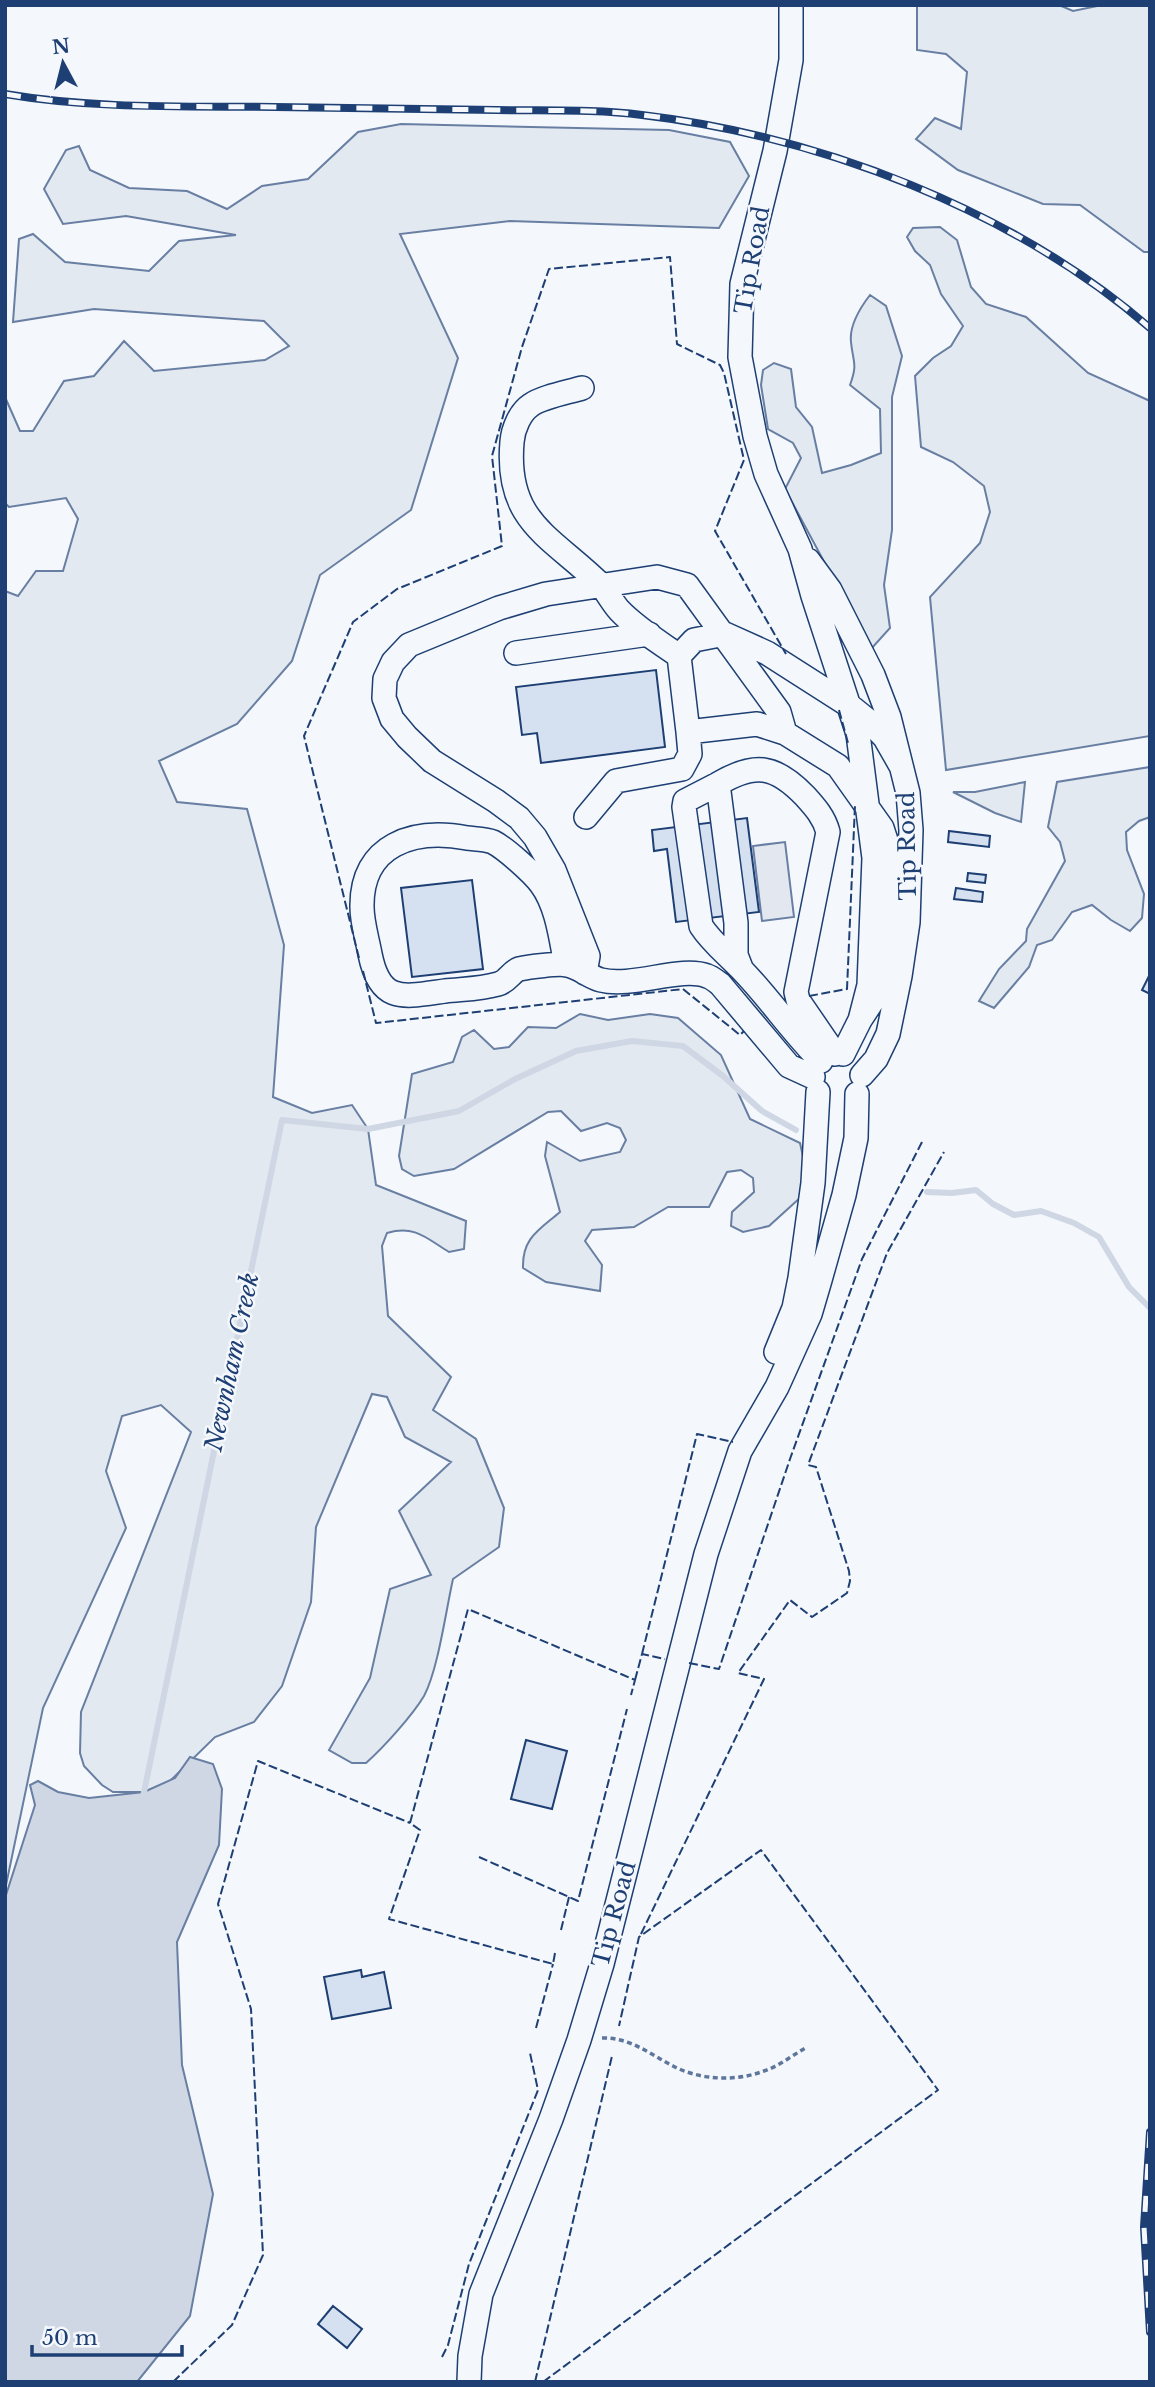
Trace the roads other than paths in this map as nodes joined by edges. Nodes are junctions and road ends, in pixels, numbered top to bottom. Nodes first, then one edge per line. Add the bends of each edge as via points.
1 (791, 5) edge
2 (582, 388) dead end
3 (800, 549) junction
4 (601, 586) junction
5 (649, 634) junction
6 (725, 634) junction
7 (516, 653) dead end
8 (679, 656) junction
9 (850, 706) junction
10 (688, 732) junction
11 (785, 733) junction
12 (901, 766) junction
13 (718, 784) junction
14 (867, 806) junction
15 (586, 817) dead end
16 (741, 968) junction
17 (575, 969) junction
18 (826, 1068) junction
19 (860, 1084) junction
20 (744, 1441) junction
21 (469, 2382) edge

1 - 3 street, Tip Road via 790,60 775,151 742,285 740,357 762,461
2 - 4 street via 526,410 513,435 510,467 527,517
3 - 9 street, Tip Road
3 - 12 street, Tip Road via 830,590 873,675
4 - 5 street via 620,611
4 - 6 street via 657,577 687,585
4 - 17 street via 546,594 443,630 409,645 385,679 384,698 407,737 432,761 519,818 535,837 554,870 588,956
5 - 7 street
5 - 8 street
6 - 8 street via 694,640
6 - 9 street via 767,653
6 - 11 street via 779,712
8 - 10 street
9 - 12 street via 885,738
9 - 14 street, Tip Road
10 - 11 street via 757,724
10 - 15 street via 690,754 682,769 616,781
11 - 14 street via 838,766
12 - 19 street, Tip Road via 911,830 908,922 888,1034
13 - 16 street
13 - 16 street via 685,802 685,818 701,926
13 - 18 street via 742,771 771,771 788,778 825,822 828,832 796,992
14 - 18 street, Tip Road via 874,858 869,985 860,1020
16 - 18 street
17 - 17 street via 517,970 501,984 416,995 386,990 377,981 362,916 367,872 391,845 406,840 447,834 493,842 543,886
17 - 18 street via 618,982 695,973 708,976 720,984 789,1066
18 - 19 street via 856,1061
18 - 19 street via 823,1098 837,1103 851,1099
18 - 20 street, Tip Road via 794,1308
19 - 20 street, Tip Road via 850,1167 810,1314 777,1387
20 - 21 street, Tip Road via 706,1554 579,2040 481,2294

